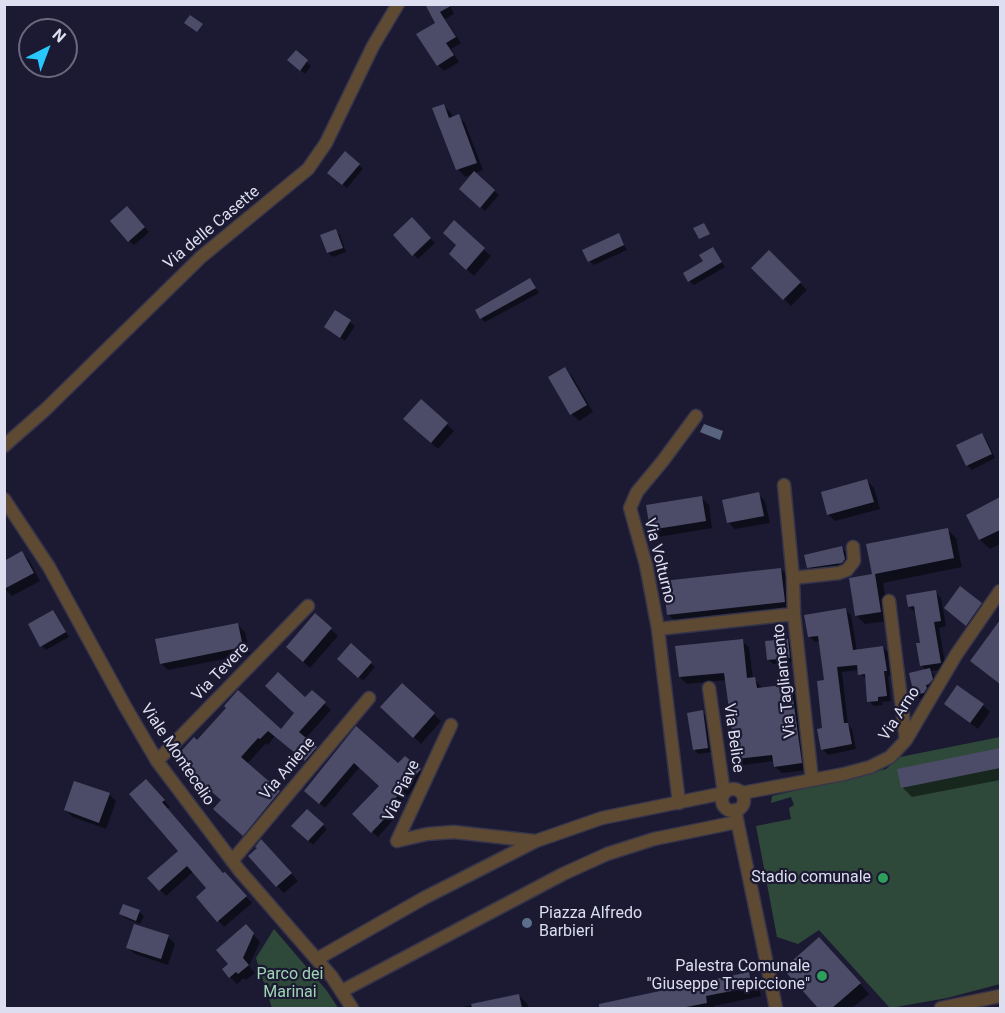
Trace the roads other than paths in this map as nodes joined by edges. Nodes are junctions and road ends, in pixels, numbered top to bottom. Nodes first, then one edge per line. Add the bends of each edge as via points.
1 (398, 4) edge
2 (696, 416) dead end
3 (4, 446) edge
4 (784, 485) dead end
5 (4, 500) edge
6 (853, 547) dead end
7 (793, 578) junction
8 (1000, 591) edge
9 (889, 601) dead end
10 (308, 606) dead end
11 (794, 614) junction
12 (658, 628) junction
13 (709, 688) dead end
14 (369, 698) dead end
15 (451, 725) dead end
16 (906, 740) junction
17 (157, 761) junction
18 (812, 780) junction
19 (742, 793) junction
20 (724, 794) junction
21 (679, 803) junction
22 (736, 816) junction
23 (536, 841) junction
24 (232, 861) junction
25 (317, 959) junction
26 (342, 992) junction
27 (1000, 996) edge
28 (352, 1008) edge
29 (776, 1008) edge
30 (941, 1008) edge

1 - 3 street, Via delle Casette via 326,143 308,169 201,256
2 - 12 street, Via Volturno via 631,503 630,513 646,565
4 - 7 street, Via Tagliamento
5 - 17 street, Viale Montecelio via 49,567
6 - 7 street via 854,561 847,570
7 - 11 street, Via Tagliamento
8 - 16 street, Via Arno via 956,655
9 - 16 street
10 - 17 street, Via Tevere
11 - 12 street, Via Volturno
11 - 18 street, Via Tagliamento
12 - 21 street, Via Volturno
13 - 20 street, Via Belice
14 - 24 street, Via Aniene
15 - 23 street, Via Piave via 397,841 454,831
16 - 18 street, Via Arno via 891,757 876,765
17 - 24 street, Viale Montecelio
18 - 19 street, Via Arno
19 - 20 street via 731,789
19 - 22 street via 743,804
20 - 21 street
20 - 22 street via 724,806
21 - 23 street via 602,818
22 - 26 street via 607,854
22 - 29 street
23 - 25 street
24 - 25 street, Viale Montecelio
25 - 26 street, Viale Montecelio
26 - 28 street, Viale Montecelio
27 - 30 street

